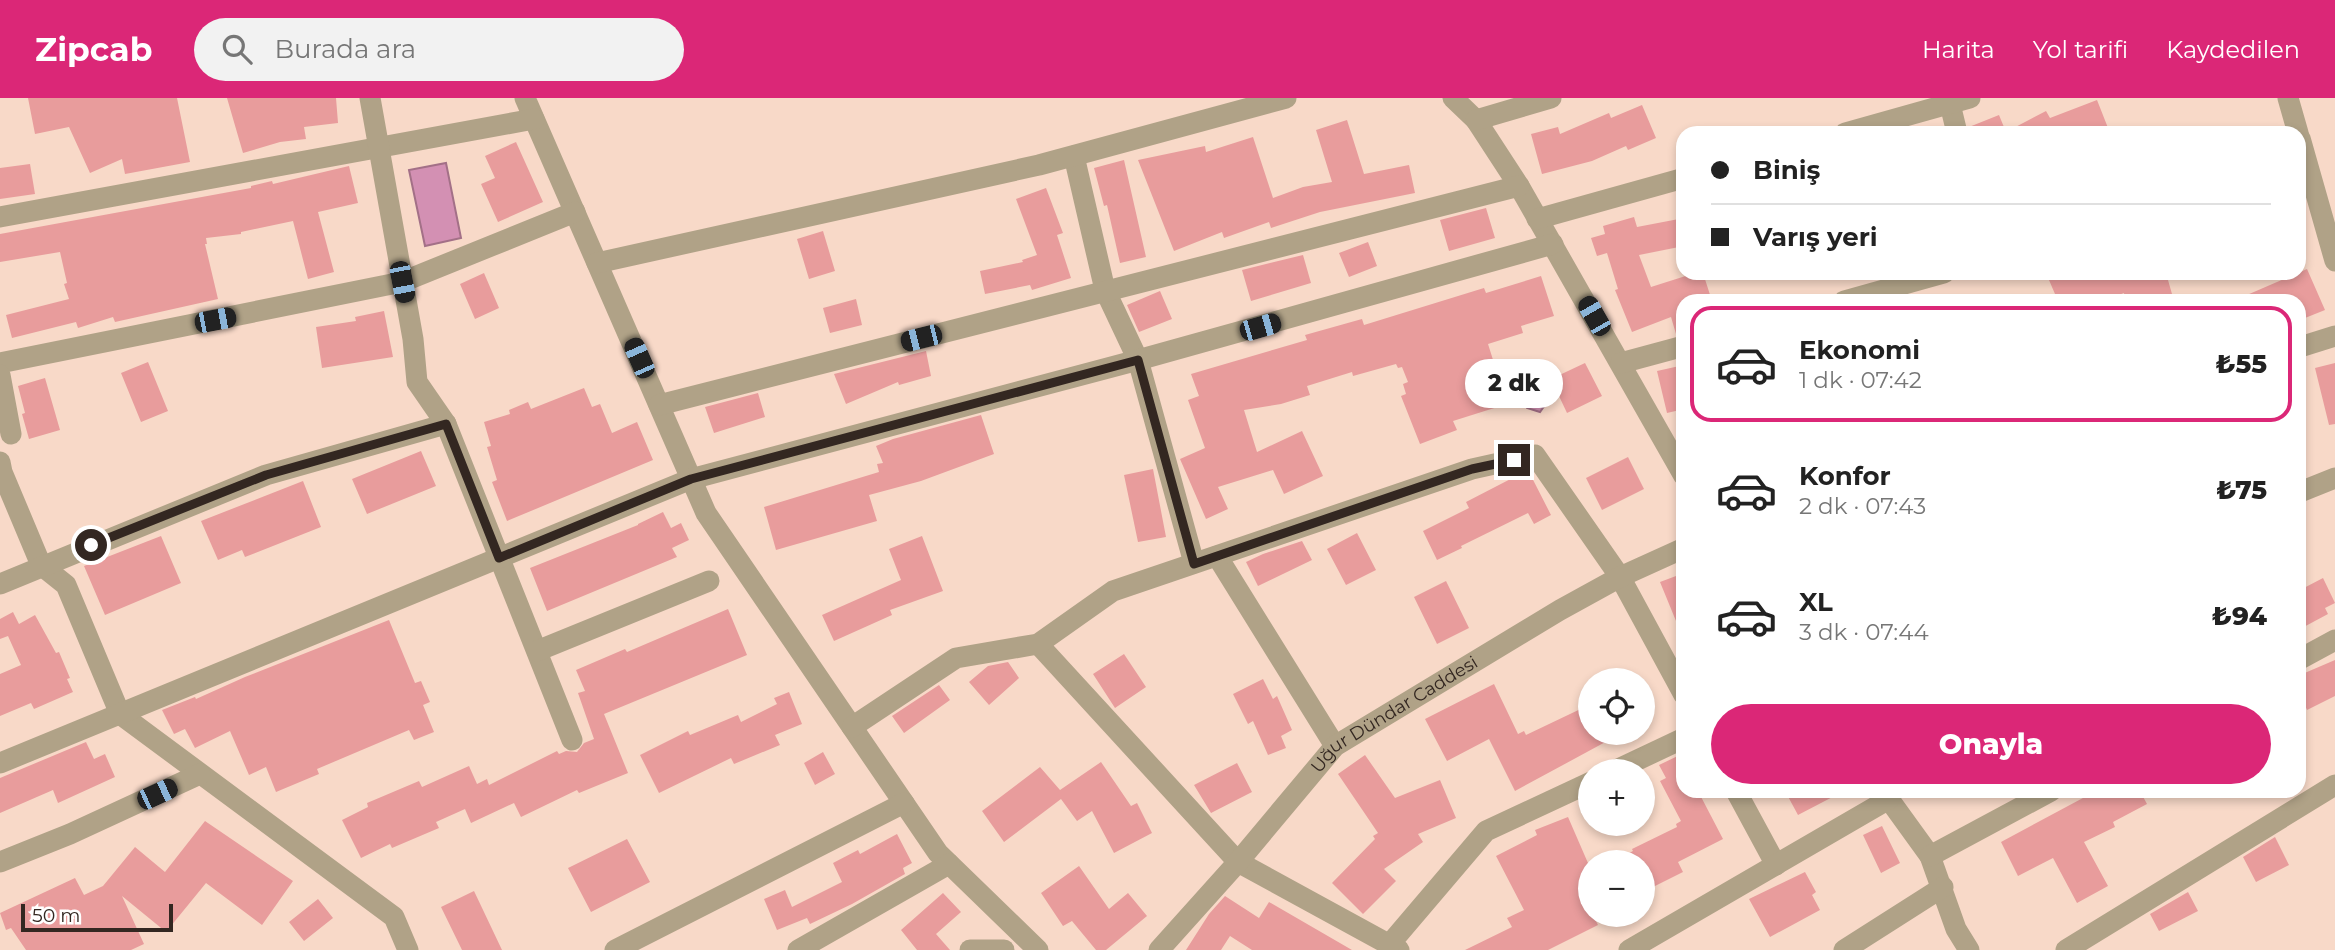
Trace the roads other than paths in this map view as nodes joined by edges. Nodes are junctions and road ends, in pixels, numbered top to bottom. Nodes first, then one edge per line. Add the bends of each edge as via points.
1 (370, 98) edge
2 (525, 98) edge
3 (1286, 98) edge
4 (1453, 98) edge
5 (1551, 98) edge
6 (2288, 98) edge
7 (1960, 101) edge
8 (534, 119) junction
9 (1476, 120) junction
10 (1869, 126) edge
11 (1958, 126) edge
12 (2296, 126) edge
13 (379, 147) junction
14 (1074, 156) junction
15 (1676, 180) edge
16 (2306, 180) edge
17 (1519, 186) junction
18 (575, 212) junction
19 (0, 217) edge
20 (1537, 219) junction
21 (1553, 244) junction
22 (2335, 261) edge
23 (597, 263) junction
24 (1919, 280) edge
25 (402, 282) junction
26 (1105, 290) junction
27 (1869, 294) edge
28 (2335, 336) edge
29 (2306, 345) edge
30 (1676, 348) edge
31 (1138, 360) junction
32 (0, 363) edge
33 (1621, 363) junction
34 (0, 375) edge
35 (659, 405) junction
36 (446, 424) junction
37 (11, 434) dead end
38 (1676, 461) edge
39 (0, 462) edge
40 (2335, 478) edge
41 (691, 479) junction
42 (2306, 490) edge
43 (1676, 552) edge
44 (1217, 556) junction
45 (499, 558) junction
46 (1194, 564) junction
47 (41, 565) junction
48 (1620, 578) junction
49 (709, 581) dead end
50 (0, 584) edge
51 (2335, 640) edge
52 (1038, 644) junction
53 (537, 651) junction
54 (2306, 656) edge
55 (1676, 680) edge
56 (120, 714) junction
57 (852, 727) junction
58 (572, 740) dead end
59 (1676, 742) edge
60 (1335, 746) junction
61 (1640, 759) edge
62 (0, 763) edge
63 (200, 774) junction
64 (2335, 785) edge
65 (1578, 788) edge
66 (1740, 798) edge
67 (1881, 798) edge
68 (1888, 798) edge
69 (2038, 798) edge
70 (904, 803) junction
71 (1930, 856) junction
72 (0, 862) edge
73 (1238, 862) junction
74 (949, 864) junction
75 (1776, 864) junction
76 (1943, 887) junction
77 (1394, 947) edge
78 (408, 950) edge
79 (615, 950) edge
80 (798, 950) edge
81 (970, 950) edge
82 (1004, 950) edge
83 (1038, 950) edge
84 (1159, 950) edge
85 (1629, 950) edge
86 (1844, 950) edge
87 (1969, 950) edge
88 (2066, 950) edge

1 - 13 street
2 - 8 street
3 - 14 street
4 - 9 street
5 - 9 street
6 - 12 street
7 - 10 street
7 - 11 street
8 - 13 street
8 - 18 street
9 - 17 street
13 - 19 street
13 - 25 street
14 - 23 street
14 - 26 street
15 - 20 street
16 - 22 street
17 - 20 street
17 - 26 street
18 - 23 street
18 - 25 street
20 - 21 street
21 - 31 street
21 - 33 street
23 - 35 street
24 - 27 street
25 - 32 street
25 - 36 street via 417,382
26 - 31 street
26 - 35 street
28 - 29 street
30 - 33 street
31 - 41 street
31 - 46 street
33 - 38 street
34 - 37 street
35 - 41 street
36 - 45 street
36 - 47 street via 266,475
39 - 47 street
40 - 42 street
41 - 45 street
41 - 57 street via 706,513
43 - 48 street, Uğur Dündar Caddesi
44 - 46 street
44 - 48 street via 1472,469 1535,455
44 - 60 street
45 - 53 street
45 - 56 street
46 - 52 street via 1113,591
47 - 50 street
47 - 56 street via 66,585
48 - 55 street
48 - 60 street, Uğur Dündar Caddesi
49 - 53 street
51 - 54 street
52 - 57 street via 956,658
52 - 73 street
53 - 58 street
56 - 62 street
56 - 63 street
57 - 70 street
59 - 61 street
60 - 73 street, Uğur Dündar Caddesi
63 - 72 street
63 - 78 street via 394,917
64 - 88 street
65 - 77 street via 1486,831
66 - 75 street
67 - 75 street
68 - 71 street
69 - 71 street
70 - 74 street
70 - 79 street
71 - 76 street
73 - 77 street
73 - 84 street, Uğur Dündar Caddesi
74 - 80 street
74 - 83 street
75 - 85 street
76 - 86 street
76 - 87 street via 1956,929
81 - 82 street

